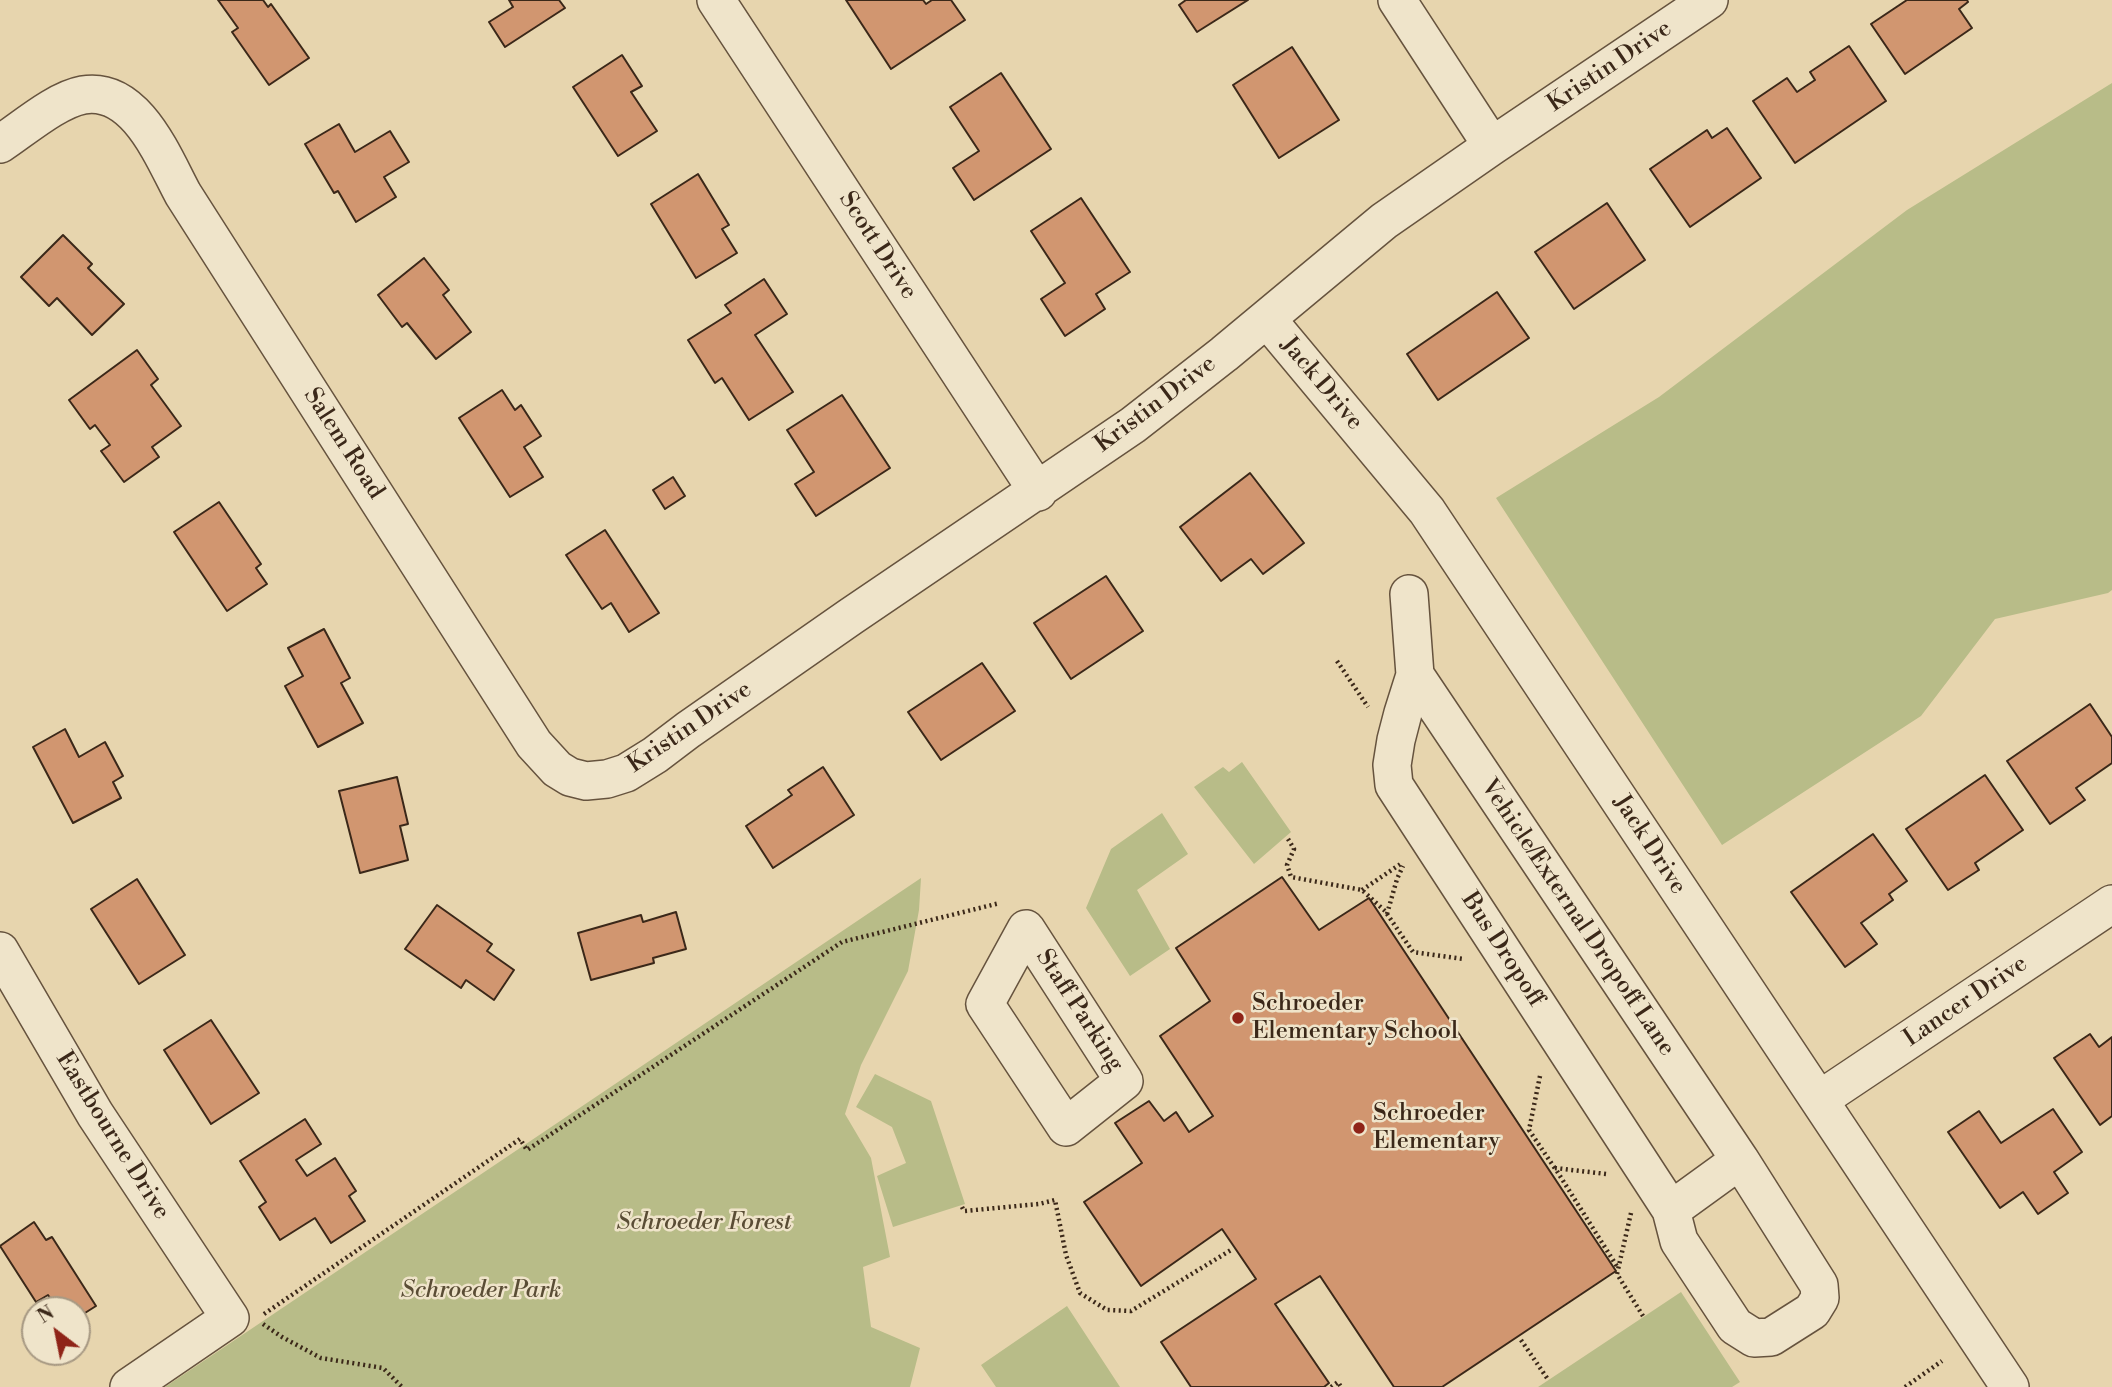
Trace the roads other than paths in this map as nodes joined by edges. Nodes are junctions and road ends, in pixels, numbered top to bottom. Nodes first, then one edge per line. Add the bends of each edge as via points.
1 (716, 0) edge
2 (1397, 0) edge
3 (1709, 0) edge
4 (0, 144) edge
5 (1492, 146) junction
6 (1267, 319) junction
7 (1038, 492) junction
8 (1409, 594) dead end
9 (1415, 675) junction
10 (586, 781) joint
11 (2112, 904) edge
12 (1015, 916) joint
13 (0, 951) edge
14 (1819, 1100) junction
15 (1740, 1160) junction
16 (1671, 1210) junction
17 (2004, 1385) edge
18 (129, 1387) edge

1 - 7 street, Scott Drive
2 - 5 street
3 - 5 street, Kristin Drive
4 - 10 street, Salem Road via 83,95 109,96 136,115 534,744 556,769
5 - 6 street, Kristin Drive via 1384,221
6 - 7 street, Kristin Drive via 1133,425
6 - 14 street, Jack Drive via 1427,512
7 - 10 street, Kristin Drive via 655,755 626,773
8 - 9 street
9 - 15 street, Vehicle/External Dropoff Lane
9 - 16 street, Bus Dropoff via 1396,740 1394,785
11 - 14 street, Lancer Drive
12 - 12 street, Staff Parking via 985,1003 1066,1127 1124,1081
13 - 18 street, Eastbourne Drive via 95,1114 230,1318
14 - 17 street, Jack Drive
15 - 16 street
15 - 16 street, Vehicle/External Dropoff Lane via 1819,1284 1820,1298 1812,1311 1771,1337 1754,1338 1735,1325 1679,1241

